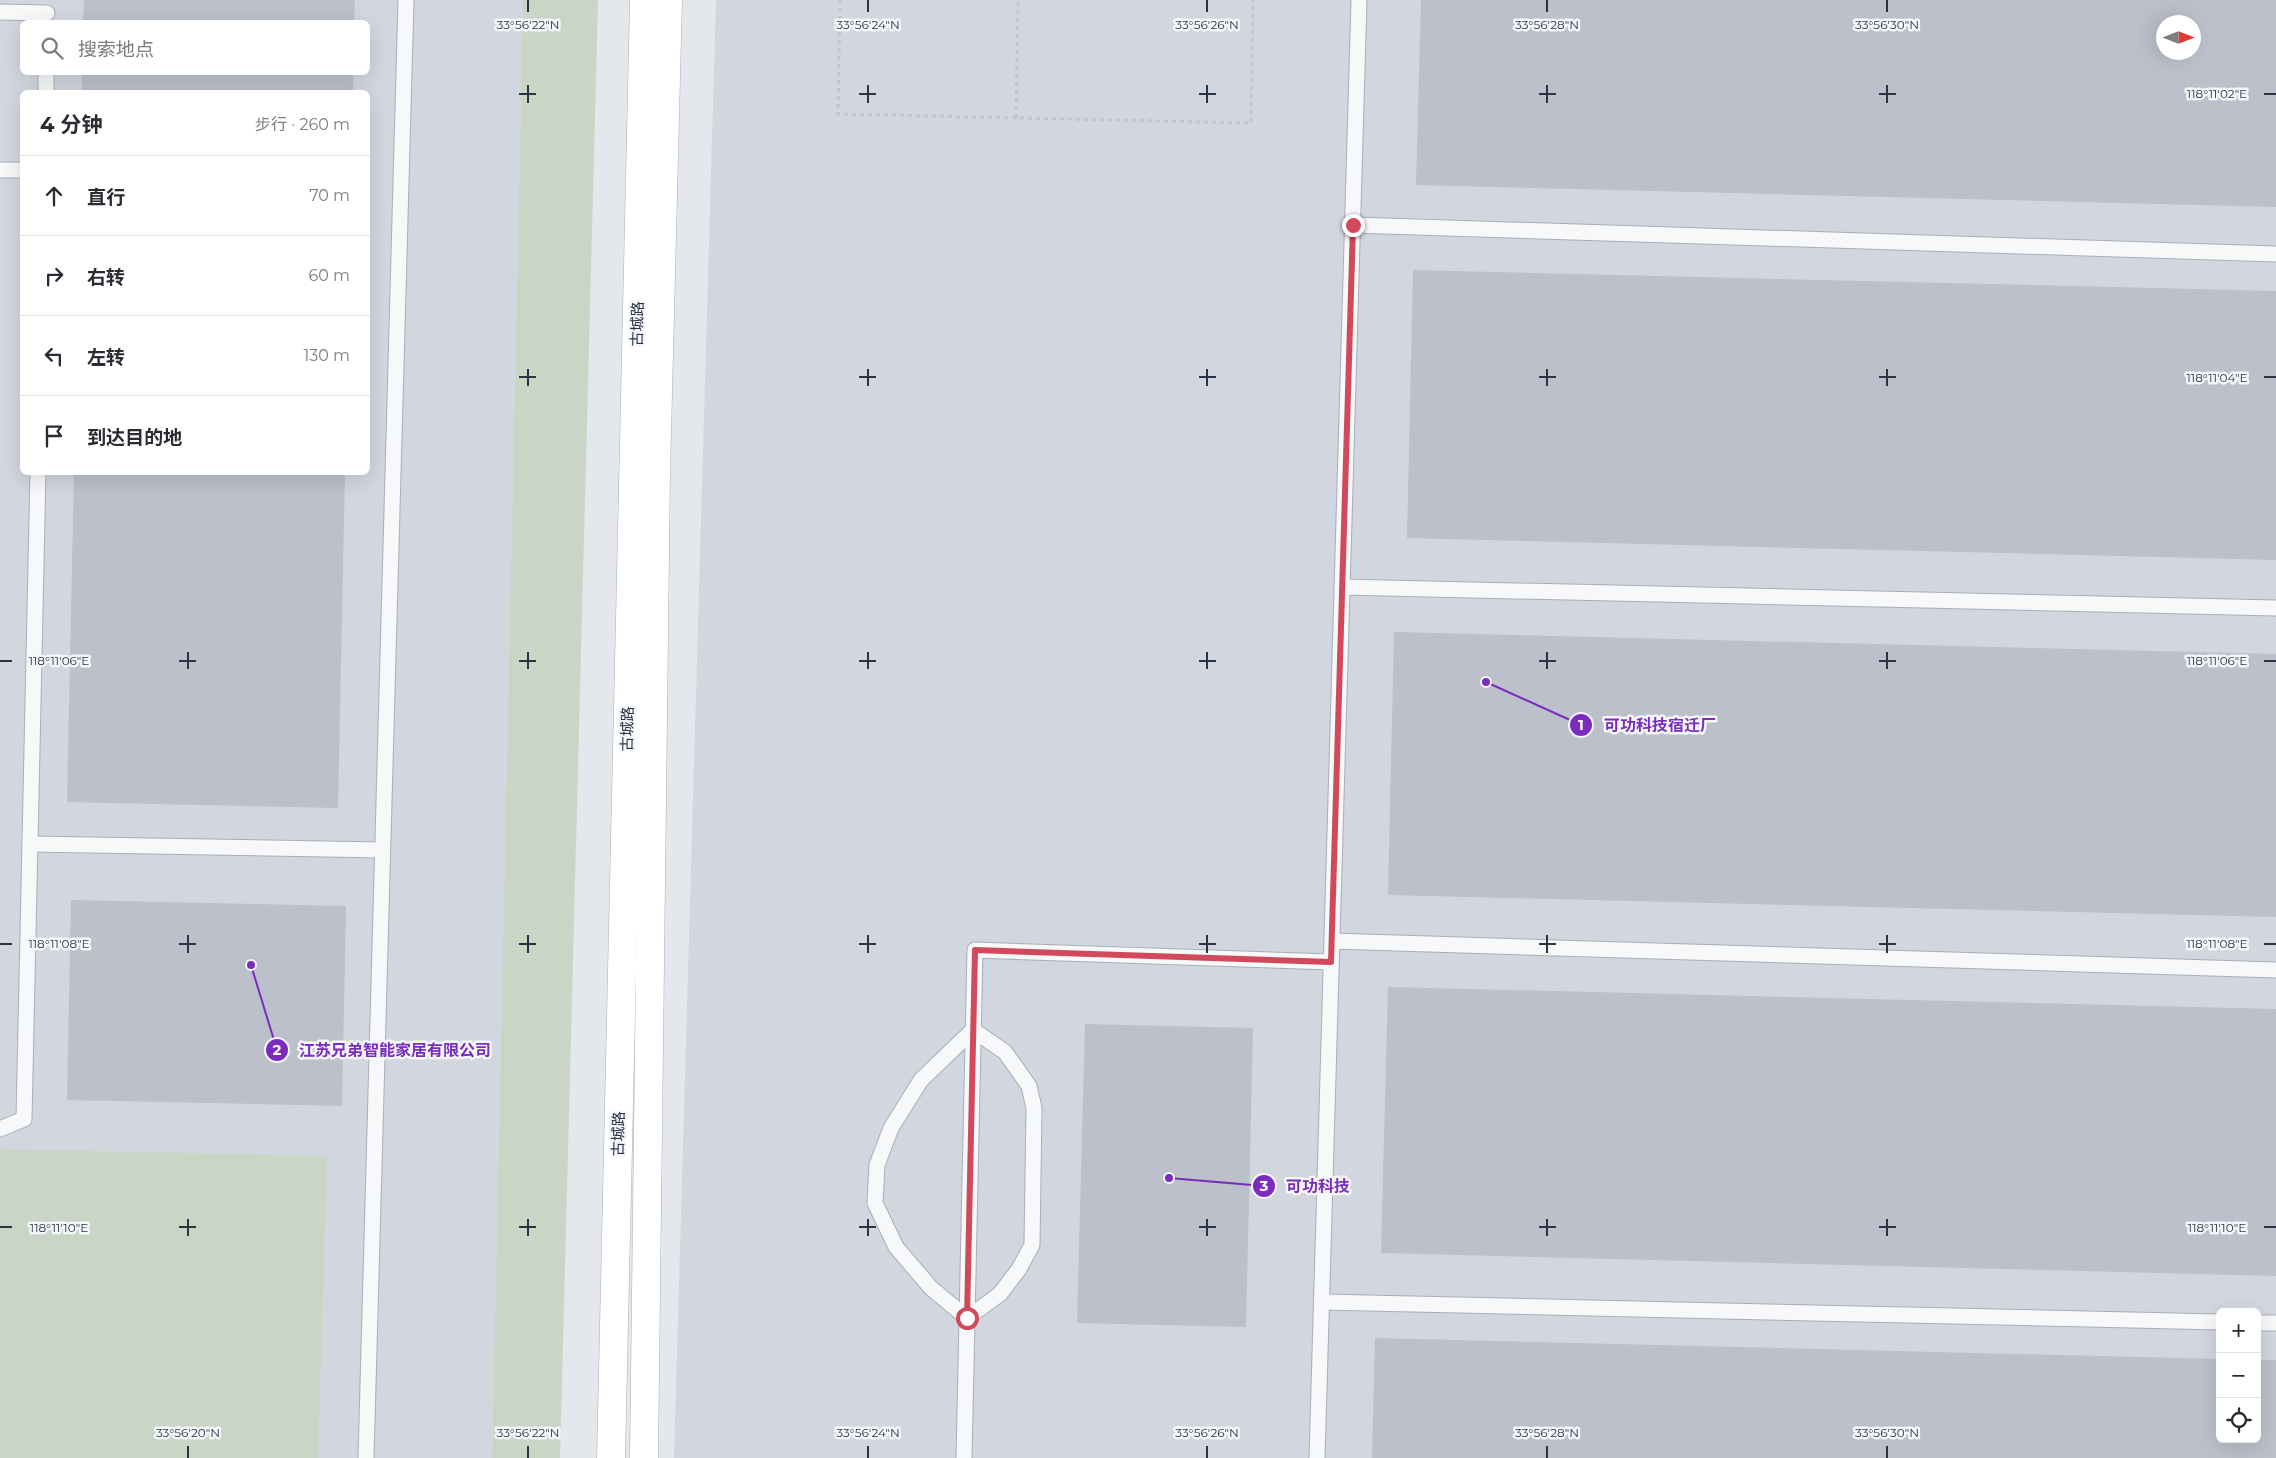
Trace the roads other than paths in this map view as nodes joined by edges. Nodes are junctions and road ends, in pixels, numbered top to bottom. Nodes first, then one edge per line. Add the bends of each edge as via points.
1 (406, 0) edge
2 (644, 0) edge
3 (668, 0) edge
4 (1359, 0) edge
5 (0, 12) edge
6 (47, 12) edge
7 (46, 75) edge
8 (46, 90) edge
9 (0, 170) edge
10 (20, 170) edge
11 (1353, 225) junction
12 (2276, 254) edge
13 (38, 475) edge
14 (1342, 587) junction
15 (2276, 608) edge
16 (30, 844) junction
17 (382, 850) junction
18 (1332, 941) junction
19 (1331, 962) junction
20 (2276, 970) edge
21 (973, 1030) junction
22 (0, 1129) edge
23 (1322, 1302) junction
24 (967, 1318) junction
25 (2216, 1322) edge
26 (2261, 1323) edge
27 (2276, 1323) edge
28 (366, 1458) edge
29 (611, 1458) edge
30 (644, 1458) edge
31 (964, 1458) edge
32 (1317, 1458) edge

1 - 17 lane
2 - 29 main road, 古城路
3 - 30 main road, 古城路 via 656,472
4 - 11 lane
5 - 6 lane
7 - 8 lane
9 - 10 lane
11 - 12 lane
11 - 14 lane
13 - 16 lane
14 - 15 lane
14 - 18 lane
16 - 17 lane
16 - 22 lane via 24,1119
17 - 28 lane
18 - 19 lane
18 - 20 lane
19 - 21 lane via 975,950
19 - 23 lane
21 - 24 lane
21 - 24 lane via 1005,1052 1029,1086 1034,1108 1032,1245 1000,1294
21 - 24 lane via 921,1080 891,1128 877,1165 875,1203 896,1247 931,1288
23 - 25 lane
23 - 32 lane
24 - 31 lane
26 - 27 lane

